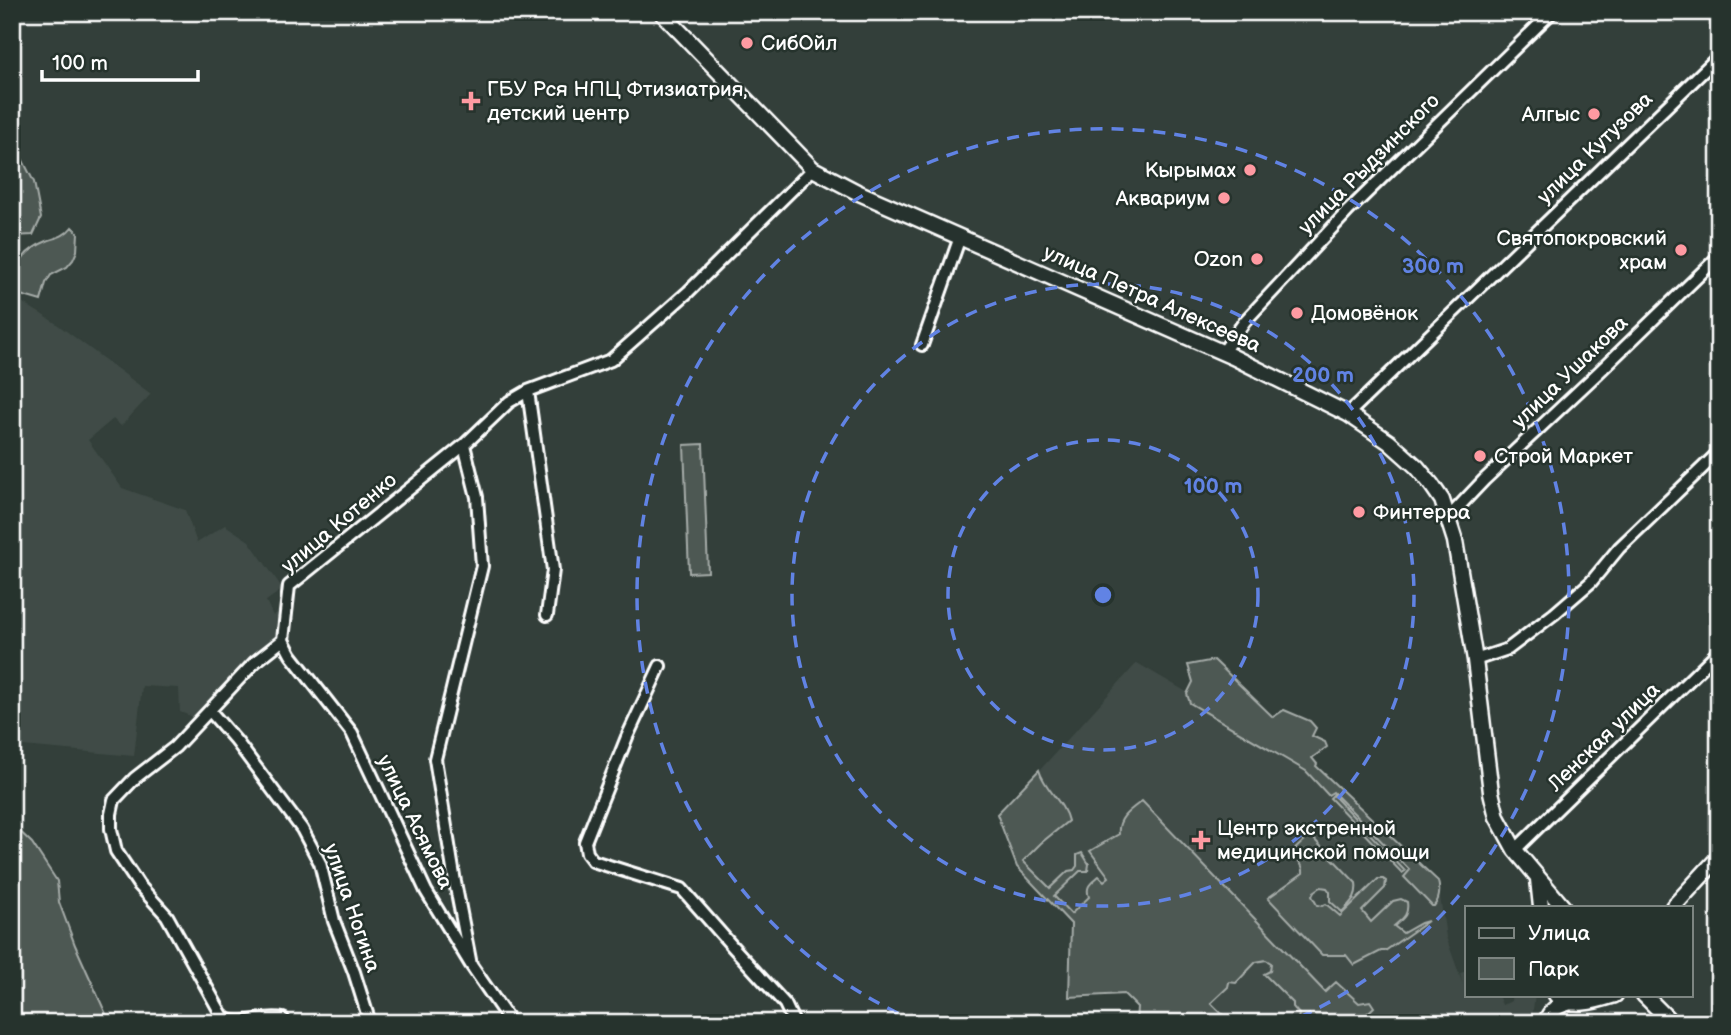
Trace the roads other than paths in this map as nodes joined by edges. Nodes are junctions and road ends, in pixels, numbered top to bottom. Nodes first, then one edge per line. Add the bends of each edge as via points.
1 (661, 12) edge
2 (1552, 12) edge
3 (1719, 56) edge
4 (813, 169) junction
5 (960, 237) junction
6 (1719, 256) edge
7 (922, 345) dead end
8 (1223, 352) junction
9 (528, 391) junction
10 (1348, 414) junction
11 (464, 445) junction
12 (1719, 452) edge
13 (1448, 517) junction
14 (547, 615) dead end
15 (282, 640) junction
16 (1719, 651) edge
17 (1475, 660) junction
18 (660, 666) dead end
19 (210, 710) junction
20 (1515, 850) junction
21 (1719, 857) edge
22 (1538, 878) junction
23 (1541, 906) edge
24 (1562, 906) edge
25 (1675, 906) edge
26 (471, 965) junction
27 (1549, 996) edge
28 (1557, 996) edge
29 (1611, 996) edge
30 (1645, 996) edge
31 (1571, 1002) junction
32 (1548, 1020) edge
33 (285, 1023) edge
34 (370, 1023) edge
35 (511, 1023) edge
36 (794, 1023) edge
37 (1672, 1023) edge

1 - 4 street, улица Петра Алексеева
2 - 8 street, улица Рыдзинского via 1348,211 1245,321
3 - 10 street, улица Кутузова
4 - 5 street, улица Петра Алексеева
4 - 9 street, улица Котенко via 611,360
5 - 7 street
5 - 8 street, улица Петра Алексеева
6 - 13 street, улица Ушакова
8 - 10 street, улица Петра Алексеева
9 - 11 street, улица Котенко via 509,402
9 - 14 street via 553,570
10 - 13 street, улица Петра Алексеева via 1417,467 1442,500
11 - 15 street, улица Котенко via 289,586
11 - 26 street via 477,497 482,566 435,759
12 - 17 street via 1554,614 1508,649
13 - 17 street, улица Петра Алексеева
15 - 19 street
15 - 26 street, улица Асямова via 352,733 426,891
16 - 20 street, Ленская улица
17 - 20 street, улица Петра Алексеева via 1491,792 1497,817
18 - 36 street via 604,795 586,842 587,853 593,861 682,889 785,1004
19 - 33 street via 114,800 113,840 138,884 167,916 223,1017 236,1022 273,1017
19 - 34 street, улица Ногина via 295,819 320,863 334,921
20 - 22 street, улица Петра Алексеева
21 - 25 street
22 - 23 street
22 - 24 street, улица Петра Алексеева
26 - 35 street, улица Асямова
27 - 32 street
28 - 31 street
29 - 31 street
30 - 37 street
31 - 32 street via 1550,1011

